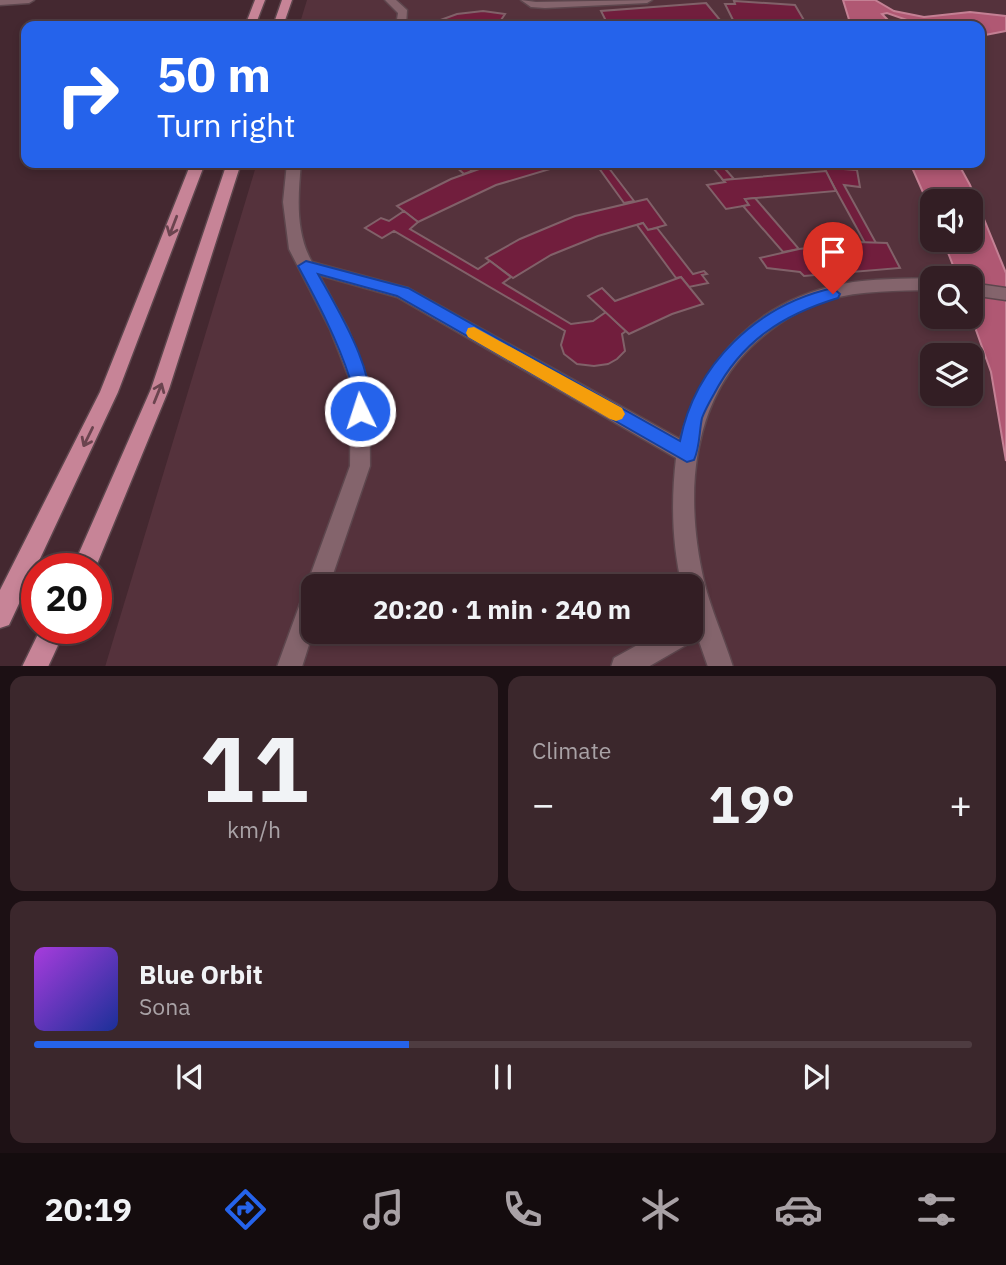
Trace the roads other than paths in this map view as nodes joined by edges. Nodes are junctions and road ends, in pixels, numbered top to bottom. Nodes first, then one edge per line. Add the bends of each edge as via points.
1 (29, 0) edge
2 (260, 0) edge
3 (287, 0) edge
4 (390, 0) edge
5 (526, 0) edge
6 (647, 0) edge
7 (0, 2) edge
8 (252, 21) edge
9 (280, 21) edge
10 (402, 21) edge
11 (196, 168) edge
12 (232, 168) edge
13 (293, 168) edge
14 (306, 266) junction
15 (920, 284) edge
16 (983, 291) edge
17 (1006, 294) edge
18 (687, 454) junction
19 (90, 553) edge
20 (321, 574) edge
21 (690, 574) edge
22 (0, 616) edge
23 (301, 632) edge
24 (703, 633) edge
25 (46, 644) edge
26 (663, 644) edge
27 (35, 666) edge
28 (289, 666) edge
29 (625, 666) edge
30 (720, 666) edge

1 - 7 street
2 - 8 main road
3 - 9 main road
4 - 10 street via 403,12
5 - 6 street via 545,5
11 -> 22 main road via 109,393
19 -> 12 main road via 160,389
13 - 14 street via 290,202 297,249
14 - 18 street via 402,292
14 - 20 street via 340,329 360,383 360,466
15 - 18 street via 872,285 813,298 763,324 723,362 694,415
16 - 17 street
18 - 21 street via 681,485
23 - 28 street
24 - 30 street
25 - 27 main road
26 - 29 street

